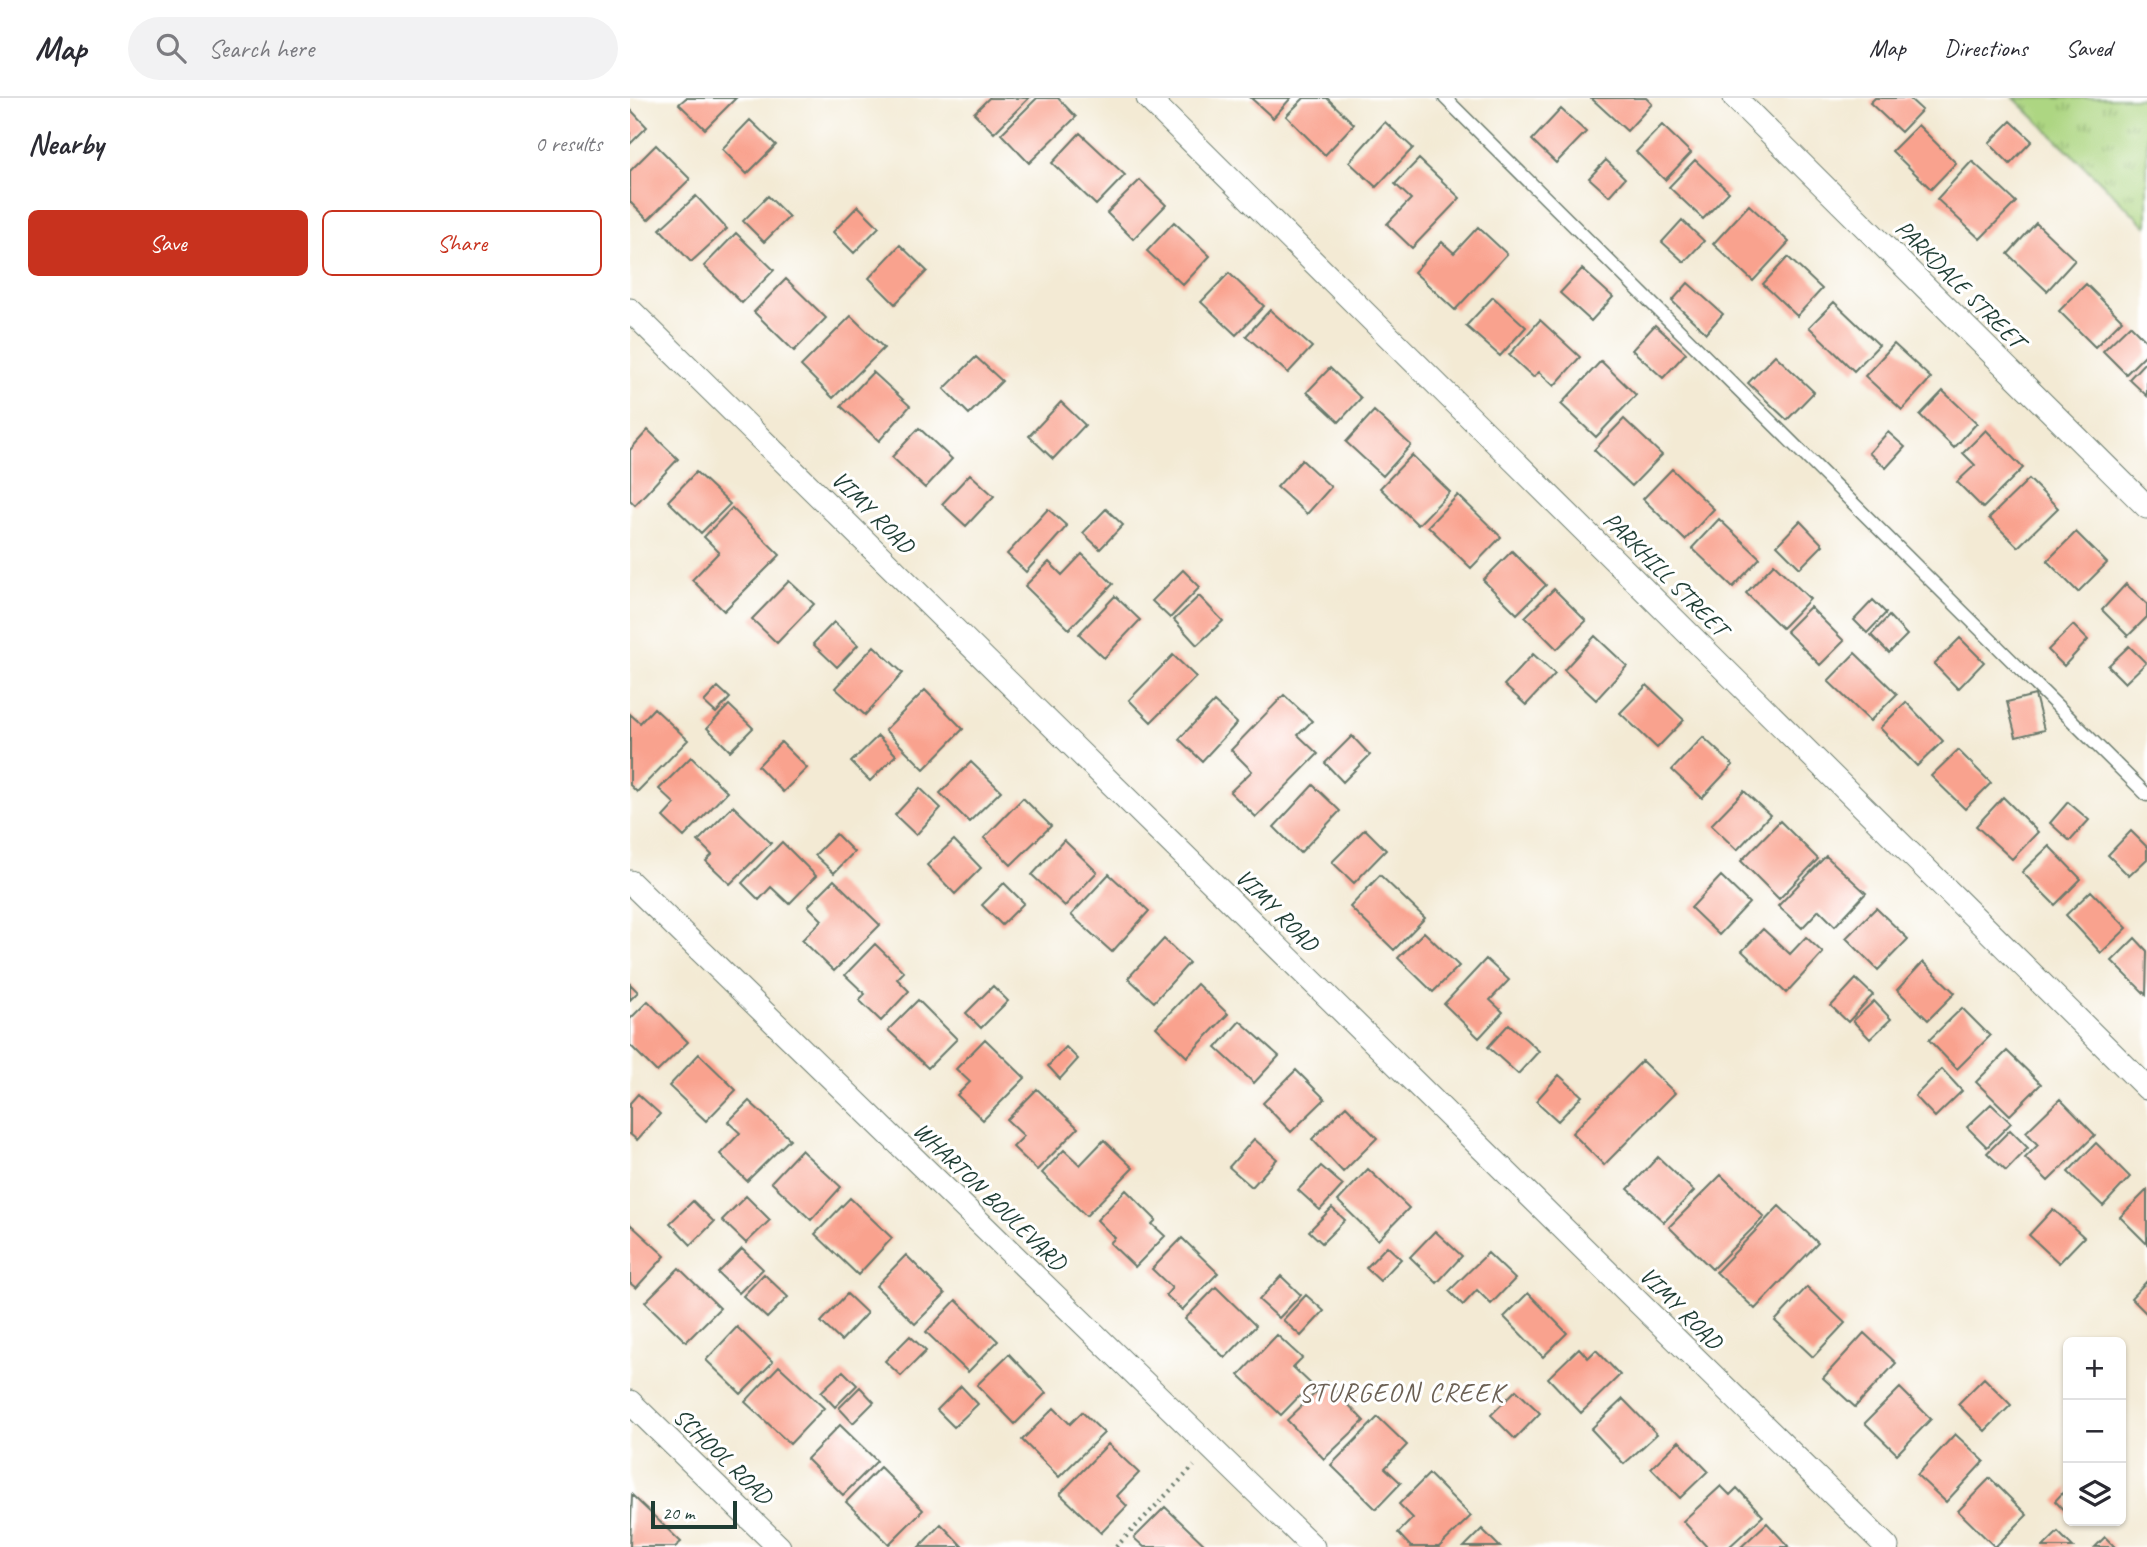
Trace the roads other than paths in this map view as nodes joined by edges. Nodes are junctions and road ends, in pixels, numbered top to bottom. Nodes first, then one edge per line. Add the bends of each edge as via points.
1 (1148, 98) edge
2 (1445, 98) edge
3 (1735, 98) edge
4 (630, 310) edge
5 (2147, 507) edge
6 (2147, 795) edge
7 (630, 882) edge
8 (2147, 1088) edge
9 (630, 1402) edge
10 (779, 1547) edge
11 (1313, 1547) edge
12 (1887, 1547) edge

1 - 8 street, PARKHILL STREET
2 - 6 lane
3 - 5 street, PARKDALE STREET
4 - 12 street, VIMY ROAD
7 - 11 street, WHARTON BOULEVARD
9 - 10 street, SCHOOL ROAD

